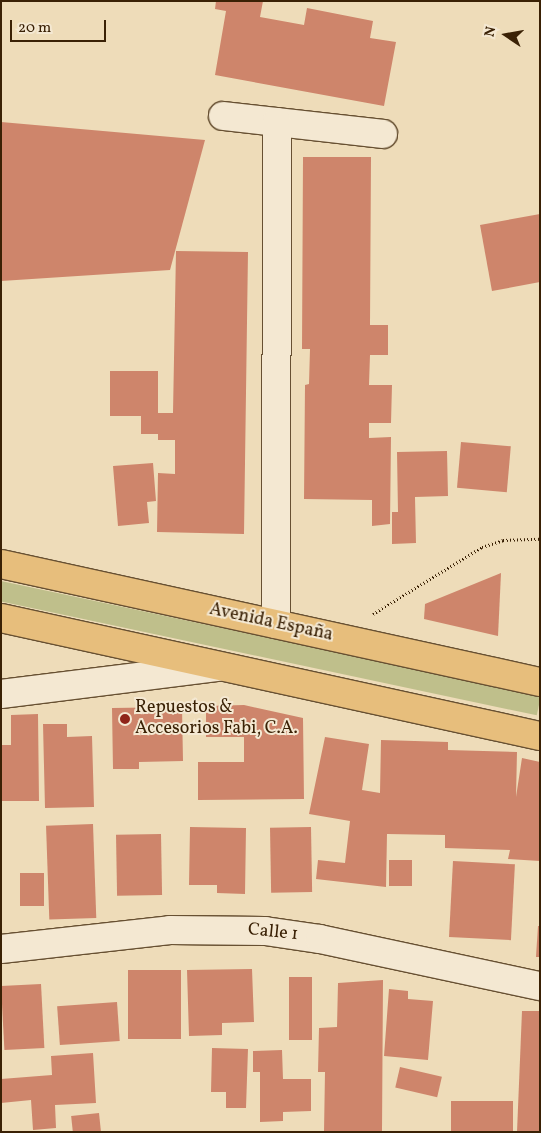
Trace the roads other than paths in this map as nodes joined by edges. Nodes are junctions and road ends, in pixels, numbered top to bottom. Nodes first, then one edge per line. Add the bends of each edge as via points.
1 (223, 116) dead end
2 (277, 122) junction
3 (383, 134) dead end
4 (1, 564) edge
5 (1, 618) edge
6 (276, 624) junction
7 (224, 667) junction
8 (540, 682) edge
9 (1, 694) edge
10 (540, 736) edge
11 (1, 949) edge
12 (540, 986) edge

1 - 2 street
2 - 3 street
2 - 6 street
4 - 6 main road, Avenida España
5 - 7 main road
6 - 8 main road, Avenida España
7 - 9 street
7 - 10 main road
11 - 12 street, Calle 1 via 170,930 265,931 320,939

